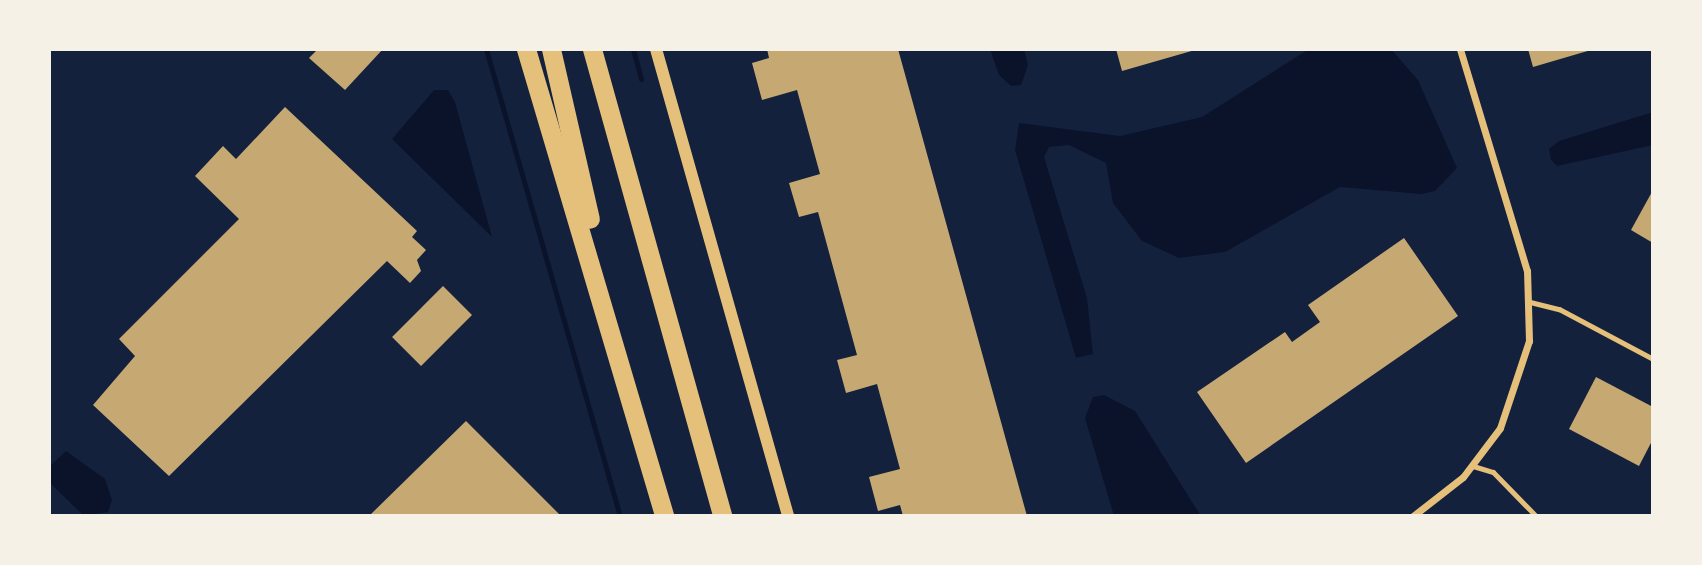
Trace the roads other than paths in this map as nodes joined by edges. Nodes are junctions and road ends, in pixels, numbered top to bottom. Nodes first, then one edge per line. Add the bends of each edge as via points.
1 (526, 49) edge
2 (551, 49) edge
3 (592, 49) edge
4 (656, 49) edge
5 (1460, 49) edge
6 (1530, 302) junction
7 (616, 344) junction
8 (1653, 359) edge
9 (1473, 466) junction
10 (664, 516) edge
11 (722, 516) edge
12 (788, 516) edge
13 (1413, 516) edge
14 (1536, 516) edge

1 - 7 highway
2 - 7 highway
3 - 11 highway
4 - 12 street
5 - 6 street via 1507,200
6 - 8 lane via 1559,309
6 - 9 street via 1525,364 1500,428
7 - 10 highway
9 - 13 street
9 - 14 lane via 1493,472

